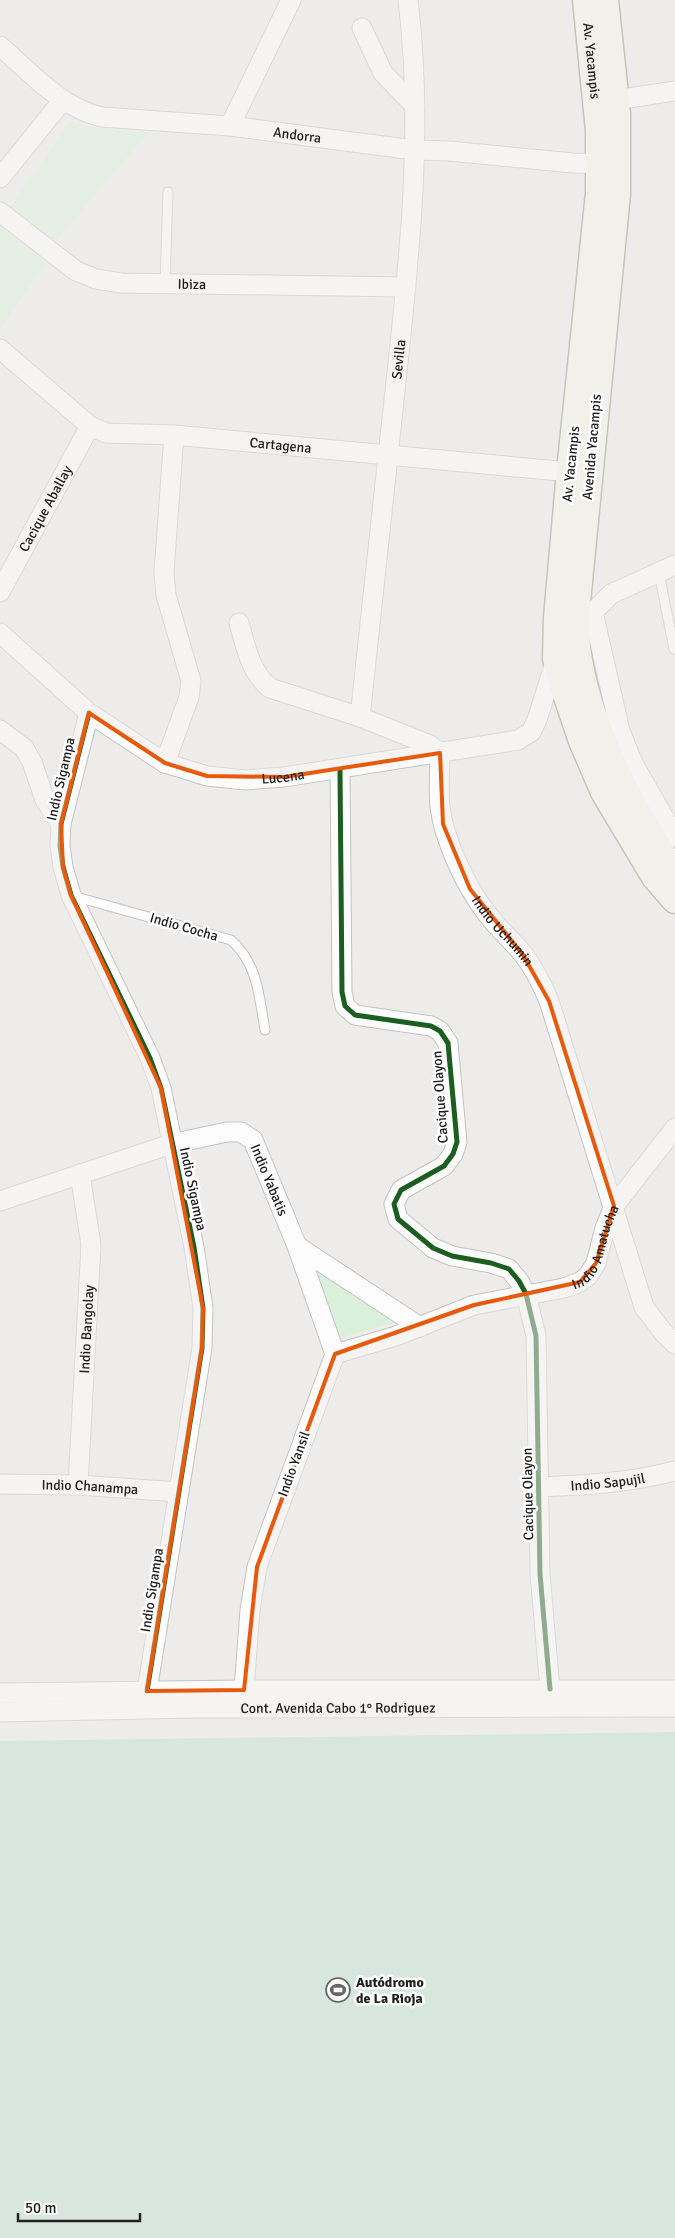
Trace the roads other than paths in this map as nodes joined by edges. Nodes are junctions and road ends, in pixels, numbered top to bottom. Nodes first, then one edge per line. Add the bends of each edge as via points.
1 (292, 0) edge
2 (408, 0) edge
3 (586, 0) edge
4 (605, 0) edge
5 (362, 28) dead end
6 (0, 46) edge
7 (675, 91) edge
8 (63, 100) junction
9 (616, 100) junction
10 (415, 106) junction
11 (230, 126) junction
12 (414, 150) junction
13 (609, 164) junction
14 (0, 178) edge
15 (168, 192) dead end
16 (0, 212) edge
17 (165, 283) junction
18 (406, 287) junction
19 (0, 349) edge
20 (90, 426) junction
21 (174, 435) junction
22 (388, 455) junction
23 (580, 473) junction
24 (667, 569) edge
25 (0, 592) edge
26 (585, 612) junction
27 (239, 623) dead end
28 (0, 634) edge
29 (674, 649) edge
30 (556, 659) junction
31 (89, 713) junction
32 (360, 717) junction
33 (0, 730) edge
34 (440, 753) junction
35 (165, 763) junction
36 (340, 770) junction
37 (61, 824) junction
38 (675, 838) edge
39 (675, 872) edge
40 (71, 895) junction
41 (675, 900) edge
42 (265, 1030) dead end
43 (675, 1128) edge
44 (171, 1144) junction
45 (80, 1174) junction
46 (0, 1202) edge
47 (614, 1206) junction
48 (297, 1246) junction
49 (526, 1294) junction
50 (420, 1326) junction
51 (675, 1344) edge
52 (335, 1354) junction
53 (675, 1471) edge
54 (0, 1484) edge
55 (78, 1485) junction
56 (539, 1488) junction
57 (179, 1492) junction
58 (550, 1689) junction
59 (244, 1690) junction
60 (675, 1690) edge
61 (147, 1691) junction
62 (0, 1693) edge
63 (675, 1707) edge
64 (0, 1712) edge

1 - 11 street
2 - 10 street, Sevilla
3 - 13 street, Av. Yacampis via 599,132
4 - 9 street
5 - 10 street via 383,74
6 - 8 street, Andorra
7 - 9 street
8 - 11 street, Andorra via 87,114 102,117
8 - 14 street
9 - 13 street
10 - 12 street, Sevilla
11 - 12 street, Andorra
12 - 13 street, Andorra
12 - 18 street, Sevilla
13 - 23 street, Av. Yacampis via 599,193
15 - 17 lane
16 - 17 street, Ibiza via 76,271 96,279 121,283
17 - 18 street, Ibiza
18 - 22 street, Sevilla
19 - 20 street, Cartagena
20 - 21 street, Cartagena via 106,432
20 - 25 street, Cacique Aballay
21 - 22 street, Cartagena
21 - 35 street via 164,572 166,595 190,681 189,697
22 - 23 street, Cartagena
22 - 32 street, Sevilla
23 - 26 street, Avenida Yacampis
23 - 30 street, Av. Yacampis via 557,618
24 - 26 street via 628,584
24 - 29 lane
26 - 38 street via 620,731 633,763
26 - 39 street, Avenida Yacampis via 577,645 583,681 595,718 627,794 656,846
27 - 32 street via 252,666 266,685
28 - 31 street, Lucena
30 - 34 street, Lucena via 531,732 518,740
30 - 41 street, Av. Yacampis via 582,742 604,792 655,877
31 - 35 street, Lucena
31 - 37 street, Indio Sigampa
32 - 34 street via 430,745
33 - 37 street via 24,748 45,800
34 - 36 street, Lucena
34 - 47 street, Indio Uchumin via 443,824 470,889 524,955 549,1001
35 - 36 street, Lucena via 207,776 245,780
36 - 49 street, Cacique Olayon via 342,992 345,1006 354,1015 431,1026 440,1031 448,1043 457,1142 444,1166 401,1190 394,1204 398,1219 433,1248 452,1256 509,1269
37 - 40 street, Indio Sigampa via 62,860
40 - 42 lane, Indio Cocha via 231,940 244,952 256,982
40 - 44 street, Indio Sigampa via 150,1058 161,1088
43 - 47 street, Indio Amatucha
44 - 45 street, Indio Yabatis
44 - 48 street, Indio Yabatis via 226,1132 241,1132 253,1140
44 - 57 street, Indio Sigampa via 194,1247 203,1308 202,1348
45 - 46 street, Indio Yabatis
45 - 55 street, Indio Bangolay via 92,1245
47 - 49 street, Indio Amatucha via 596,1264 588,1276 564,1288
47 - 51 street, Indio Uchumin via 644,1307
48 - 50 street
48 - 52 street
49 - 50 street, Indio Amatucha via 474,1305
49 - 56 street, Cacique Olayon via 536,1336
50 - 52 street, Indio Amatucha
52 - 59 street, Indio Yansil via 257,1567
53 - 56 street, Indio Sapujil via 620,1483
54 - 55 street, Indio Chanampa
55 - 57 street, Indio Chanampa
56 - 58 street, Cacique Olayon via 540,1574
57 - 61 street, Indio Sigampa
58 - 59 street, Cont. Avenida Cabo 1° Rodriguez
58 - 60 street, Cont. Avenida Cabo 1° Rodriguez
59 - 61 street, Cont. Avenida Cabo 1° Rodriguez
61 - 62 street, Cont. Avenida Cabo 1° Rodriguez
63 - 64 street, Cont. Avenida Cabo 1° Rodriguez via 197,1708

